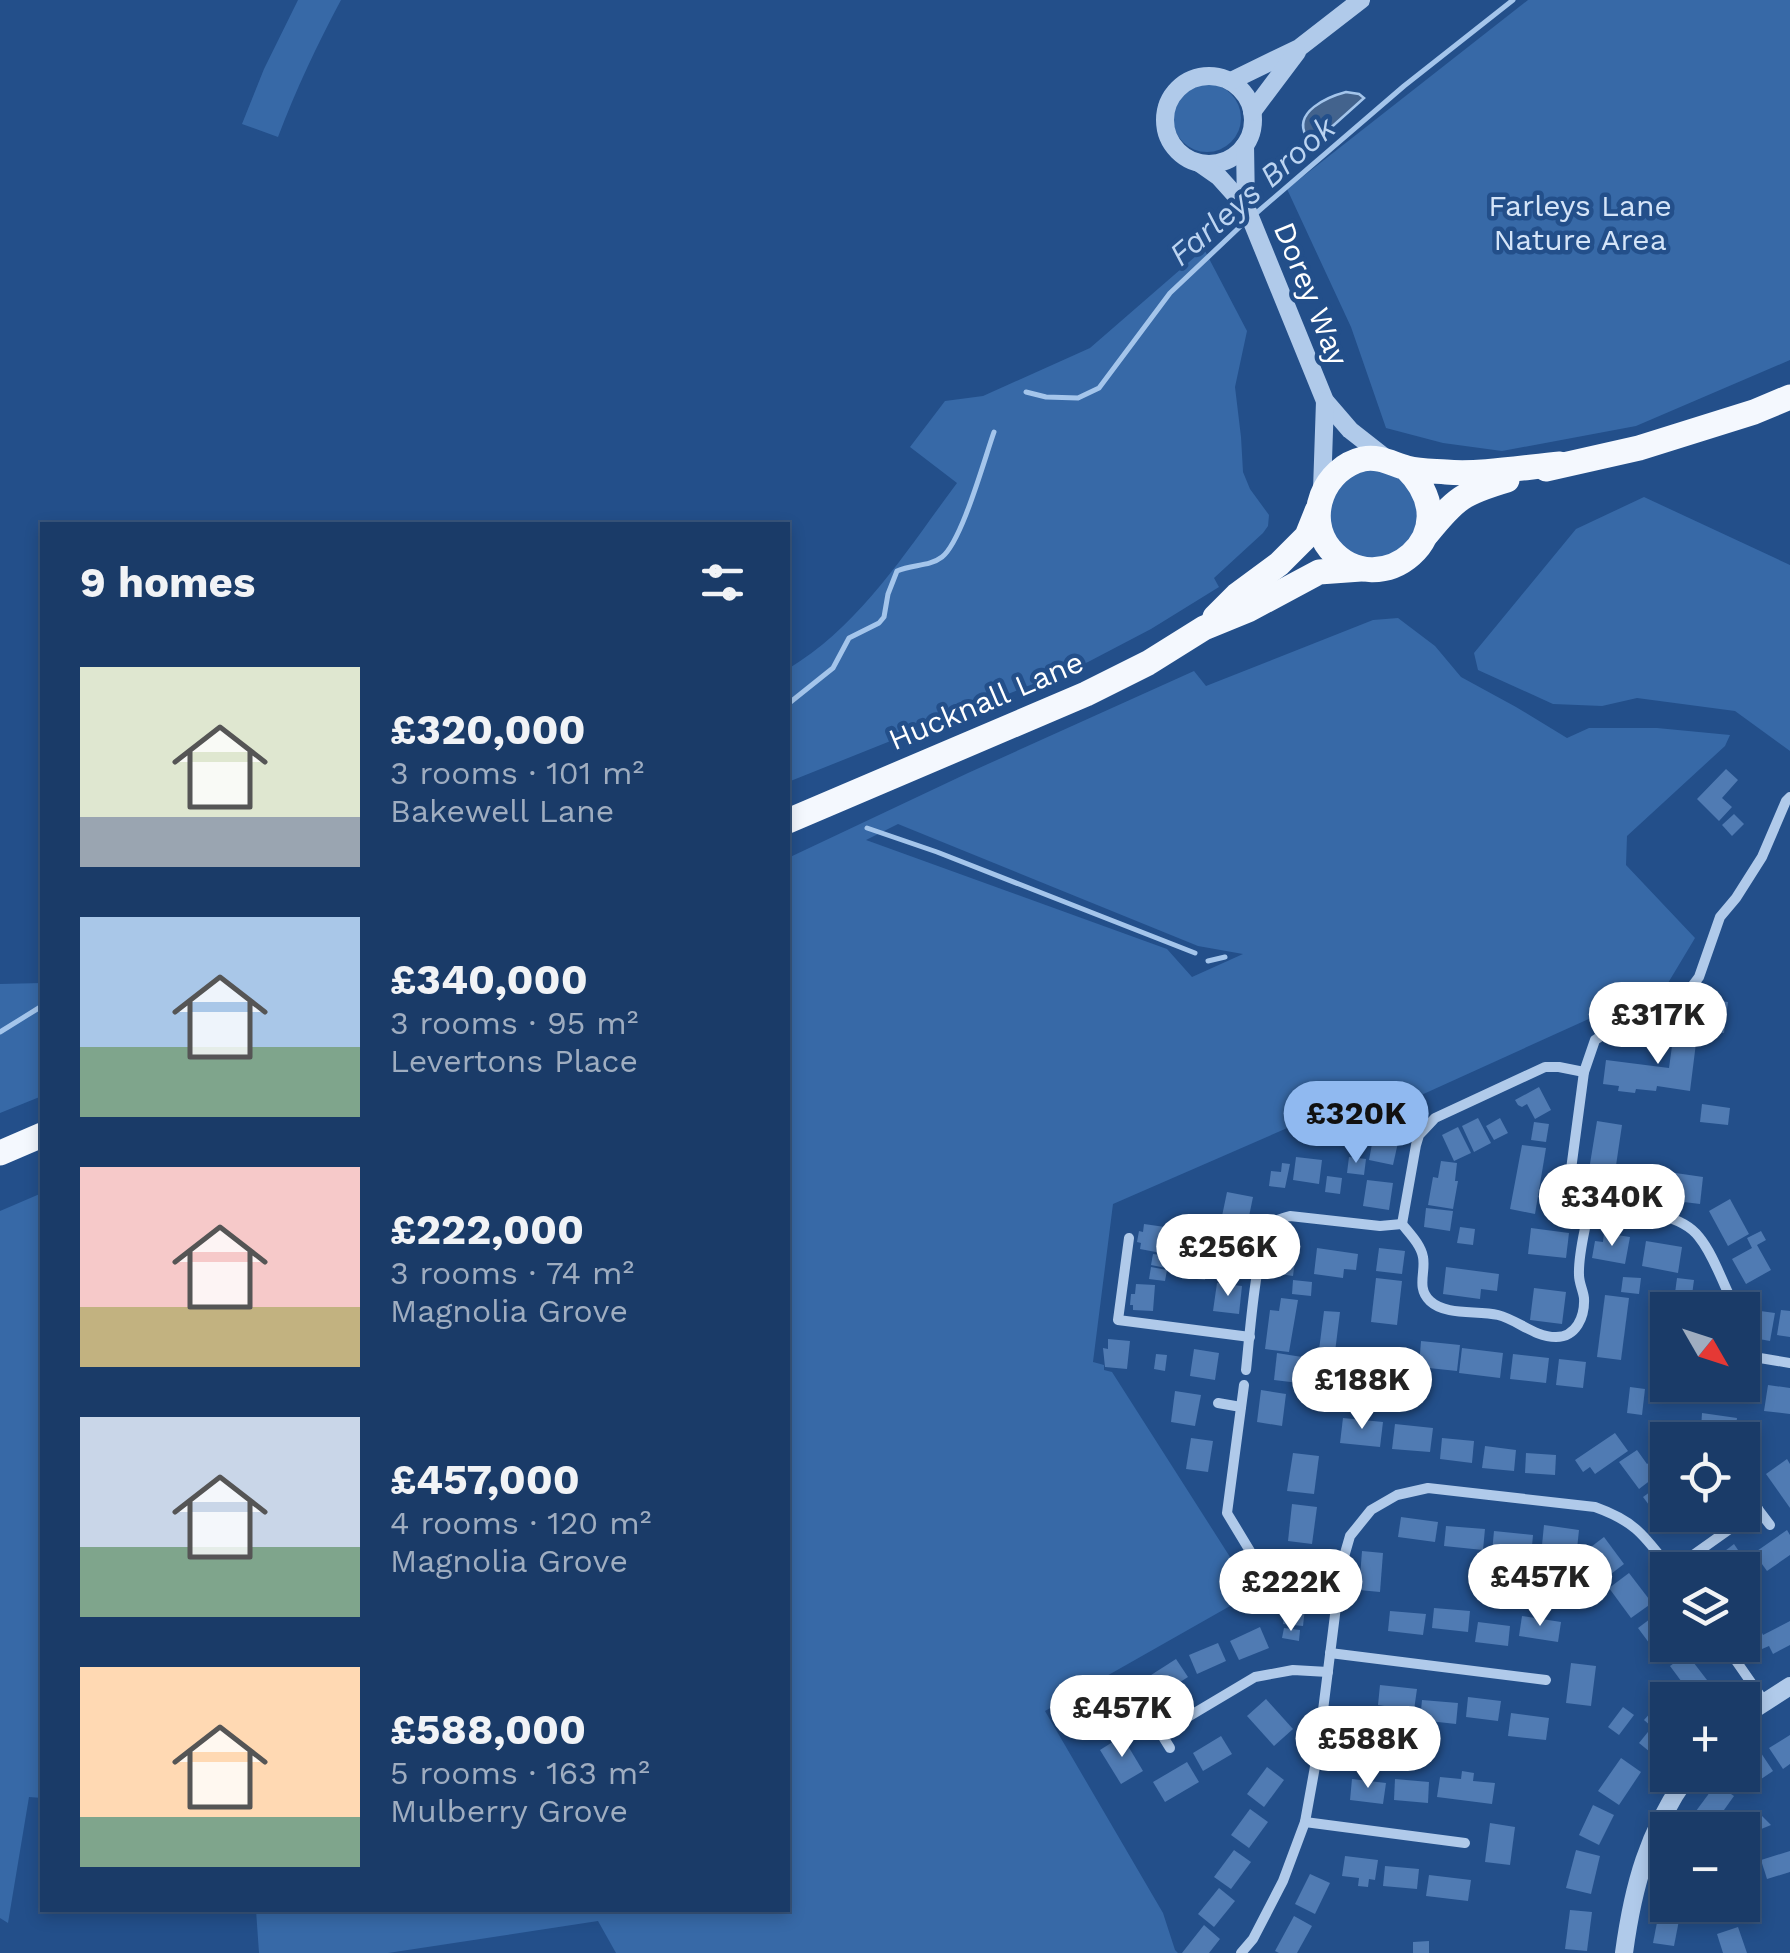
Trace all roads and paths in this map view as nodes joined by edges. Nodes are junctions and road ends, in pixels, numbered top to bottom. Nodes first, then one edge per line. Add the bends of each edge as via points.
1 (1362, 0) edge
2 (1299, 48) junction
3 (1231, 82) junction
4 (1252, 112) junction
5 (1245, 145) junction
6 (1199, 163) junction
7 (1246, 208) junction
8 (1790, 397) edge
9 (1325, 400) junction
10 (1396, 463) junction
11 (1560, 464) junction
12 (1320, 501) junction
13 (1426, 535) junction
14 (1362, 569) junction
15 (1204, 628) junction
16 (1790, 798) edge
17 (790, 820) edge
18 (1584, 1072) junction
19 (40, 1136) edge
20 (0, 1153) edge
21 (1589, 1206) junction
22 (1402, 1224) junction
23 (1129, 1238) dead end
24 (1728, 1292) edge
25 (1250, 1337) junction
26 (1760, 1358) edge
27 (1790, 1363) edge
28 (1246, 1370) dead end
29 (1244, 1384) dead end
30 (1218, 1404) dead end
31 (1241, 1407) junction
32 (1760, 1512) edge
33 (1770, 1525) dead end
34 (1726, 1532) edge
35 (1657, 1552) edge
36 (1697, 1552) edge
37 (1342, 1568) junction
38 (1330, 1653) junction
39 (1736, 1662) edge
40 (1328, 1672) junction
41 (1546, 1680) dead end
42 (1790, 1686) edge
43 (1764, 1701) junction
44 (1760, 1704) edge
45 (1152, 1719) dead end
46 (1161, 1733) junction
47 (1170, 1748) dead end
48 (1677, 1792) edge
49 (1305, 1822) junction
50 (1465, 1843) dead end
51 (1241, 1953) edge
52 (1624, 1953) edge

1 - 2 street
2 - 3 street
2 - 4 street
3 - 4 street
3 - 6 street via 1202,76 1188,81 1168,104 1167,134
4 - 5 street
5 - 6 street via 1225,161
5 - 7 street, Dorey Way
6 - 7 street, Dorey Way
7 - 9 street, Dorey Way
8 - 11 main road, Hucknall Lane via 1639,448
9 - 10 street, Dorey Way via 1350,430
9 - 12 street, Dorey Way
10 - 11 main road, Hucknall Lane via 1450,473
10 - 12 main road, Hucknall Lane via 1366,458 1348,464 1332,476
10 - 13 main road via 1420,481 1428,498
11 - 13 main road, Hucknall Lane via 1472,490
12 - 14 main road via 1328,547
12 - 15 main road, Hucknall Lane via 1307,536
13 - 14 main road, Hucknall Lane via 1400,564
14 - 15 main road, Hucknall Lane via 1319,572
15 - 17 main road, Hucknall Lane via 1086,694
16 - 18 street via 1762,857 1720,918 1687,993 1669,1008 1595,1040
18 - 21 street via 1570,1189
18 - 22 street via 1545,1068 1435,1118 1419,1135
19 - 20 main road
21 - 22 street via 1578,1276 1581,1320 1560,1337 1432,1303 1422,1281 1422,1250
21 - 24 street via 1672,1217 1691,1228
22 - 25 street via 1280,1218 1261,1251
23 - 25 street via 1118,1320
25 - 28 street
26 - 27 street
29 - 31 street
30 - 31 street
31 - 37 street via 1227,1513 1252,1556
32 - 33 street
34 - 36 street
35 - 37 street via 1620,1516 1595,1507 1428,1488 1371,1510 1350,1536
37 - 38 street
38 - 40 street
38 - 41 street
39 - 43 street
40 - 46 street via 1256,1677
40 - 49 street
42 - 43 street
43 - 44 street
45 - 46 street
46 - 47 street
48 - 52 street via 1639,1872
49 - 50 street
49 - 51 street via 1283,1881

